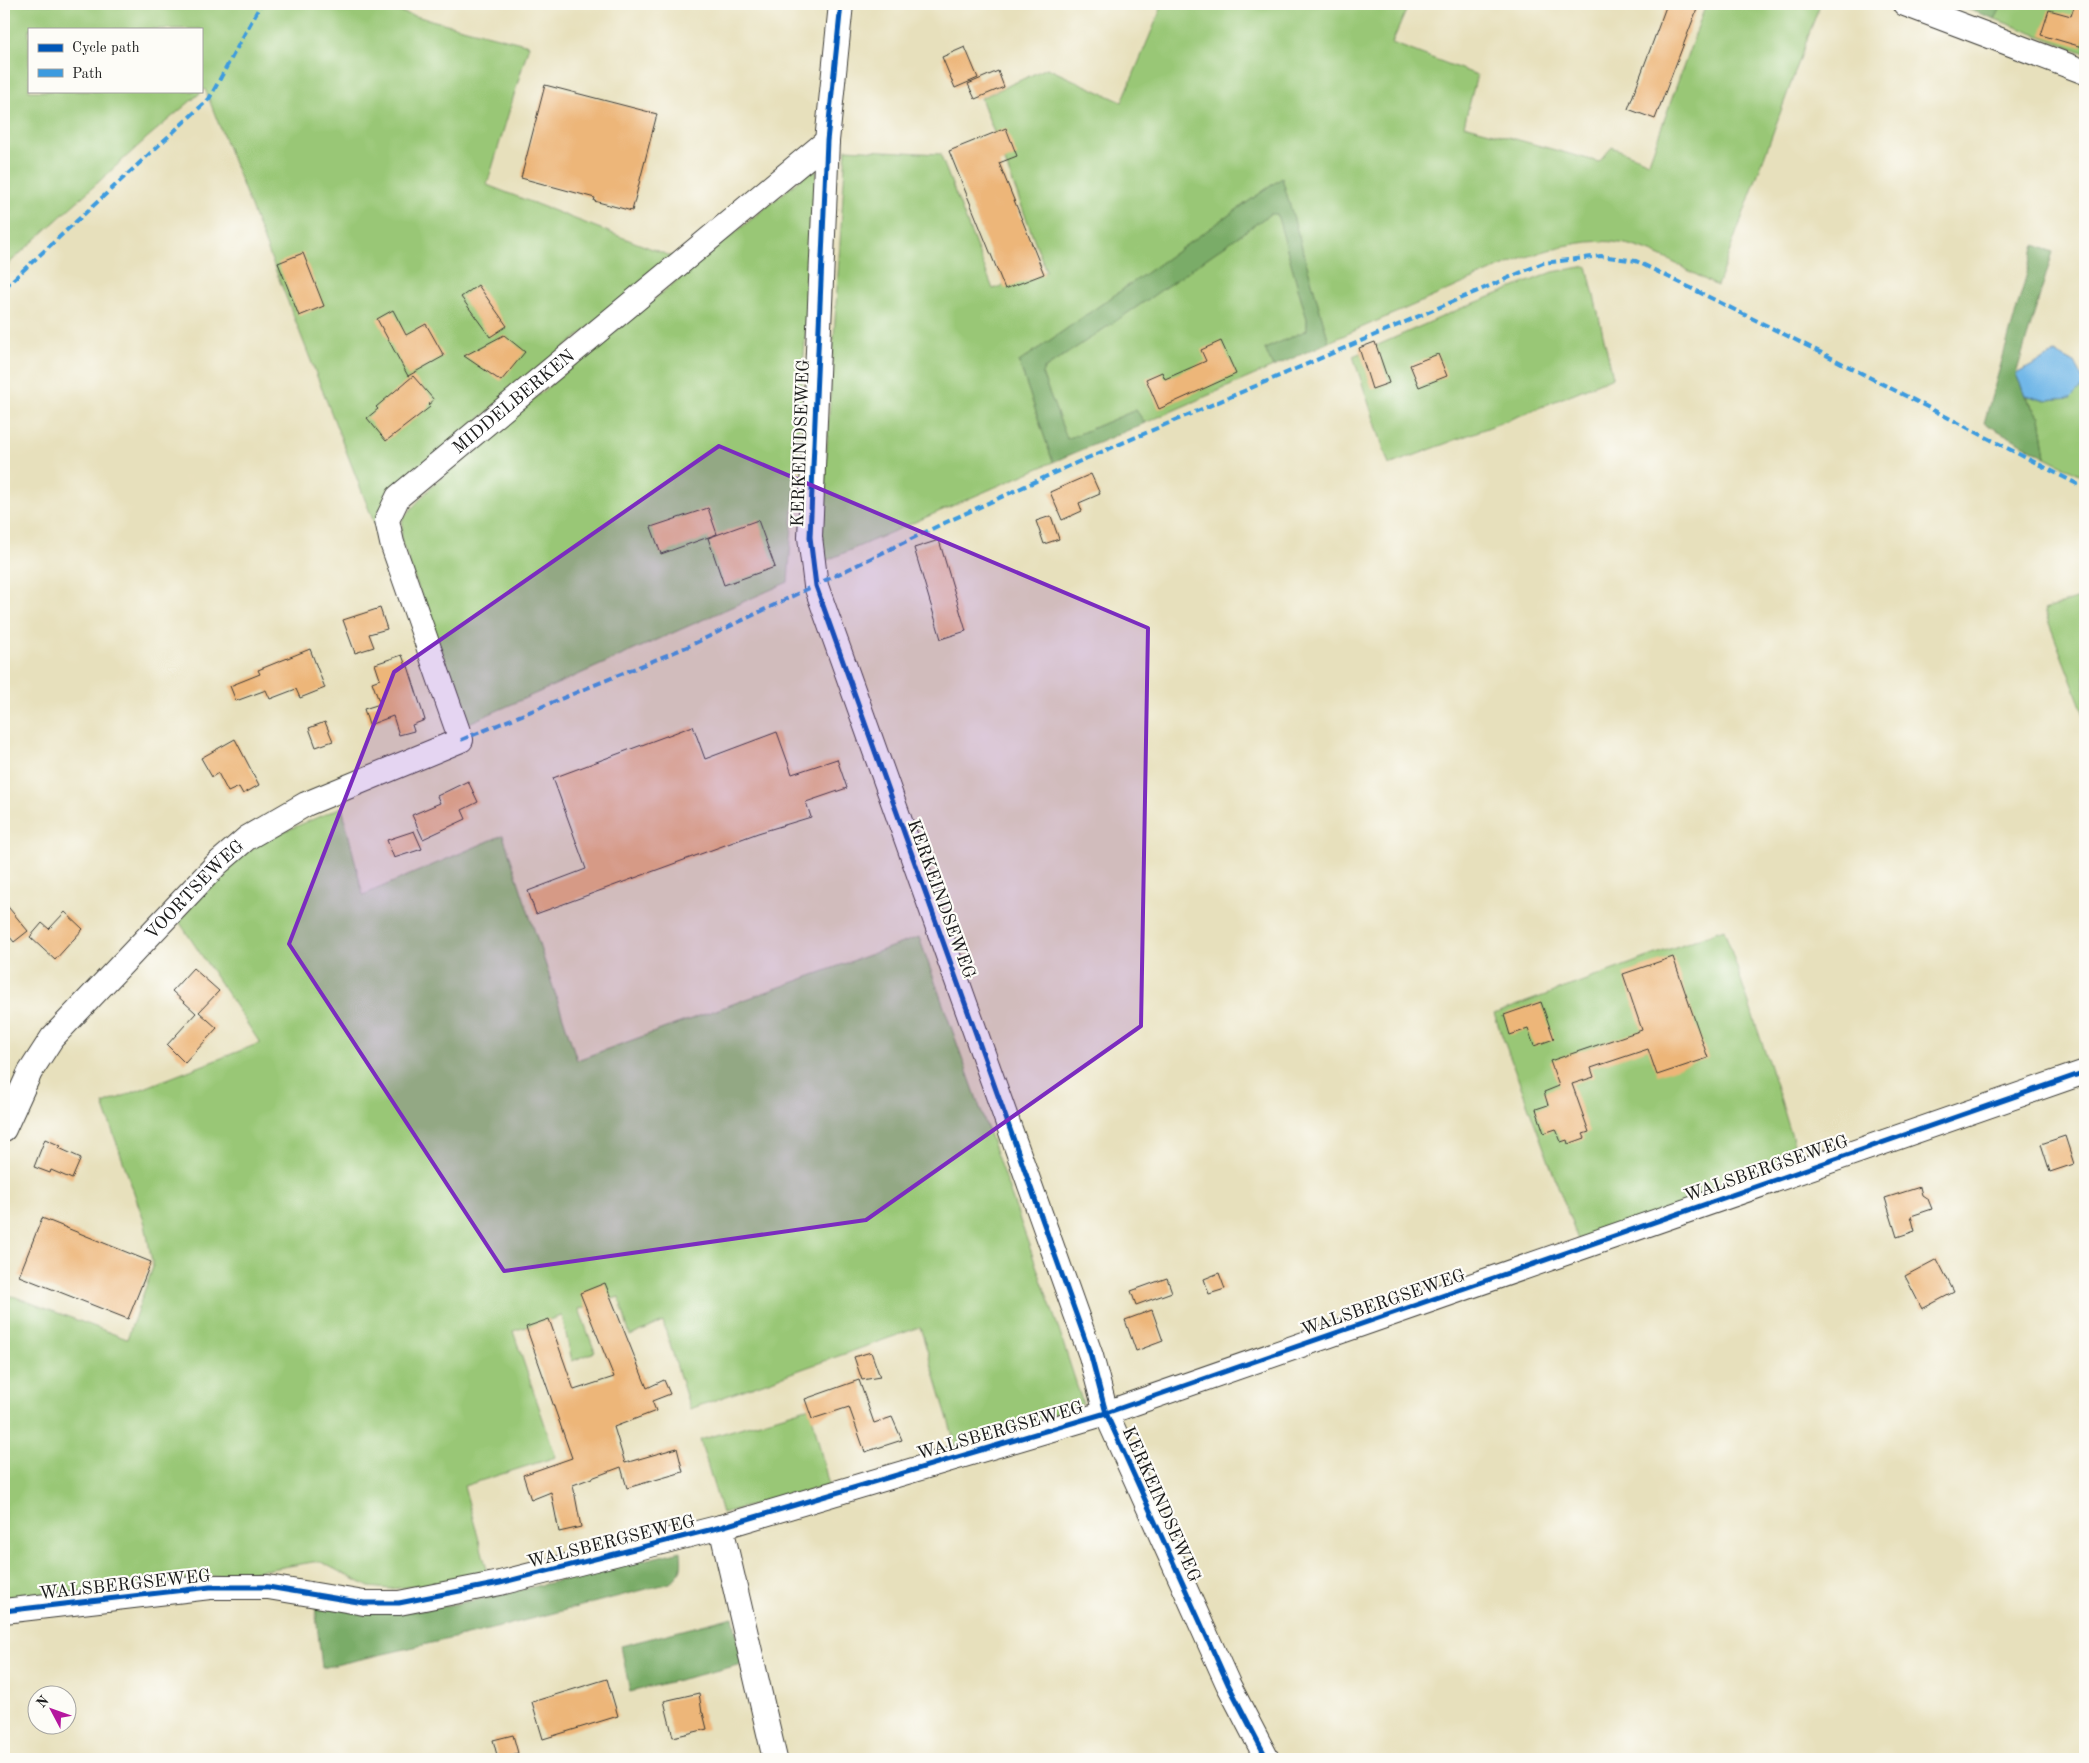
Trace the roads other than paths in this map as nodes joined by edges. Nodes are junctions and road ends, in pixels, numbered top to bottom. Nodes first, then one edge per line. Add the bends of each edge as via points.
1 (841, 4) edge
2 (1905, 4) edge
3 (2085, 72) edge
4 (827, 141) junction
5 (461, 740) joint
6 (2085, 1072) edge
7 (4, 1129) edge
8 (1106, 1414) junction
9 (721, 1527) junction
10 (4, 1611) edge
11 (775, 1759) edge
12 (1267, 1759) edge

1 - 4 street, KERKEINDSEWEG
2 - 3 street
4 - 5 street, MIDDELBERKEN via 398,497 387,520 392,543
4 - 8 street, KERKEINDSEWEG via 810,537 816,586 1091,1356
5 - 7 street, VOORTSEWEG via 306,804 247,838 217,864 52,1038 30,1072
6 - 8 street, WALSBERGSEWEG
8 - 9 street, WALSBERGSEWEG
8 - 12 street, KERKEINDSEWEG via 1228,1684
9 - 10 street, WALSBERGSEWEG via 500,1583 399,1603 364,1602 268,1587 210,1587
9 - 11 street

